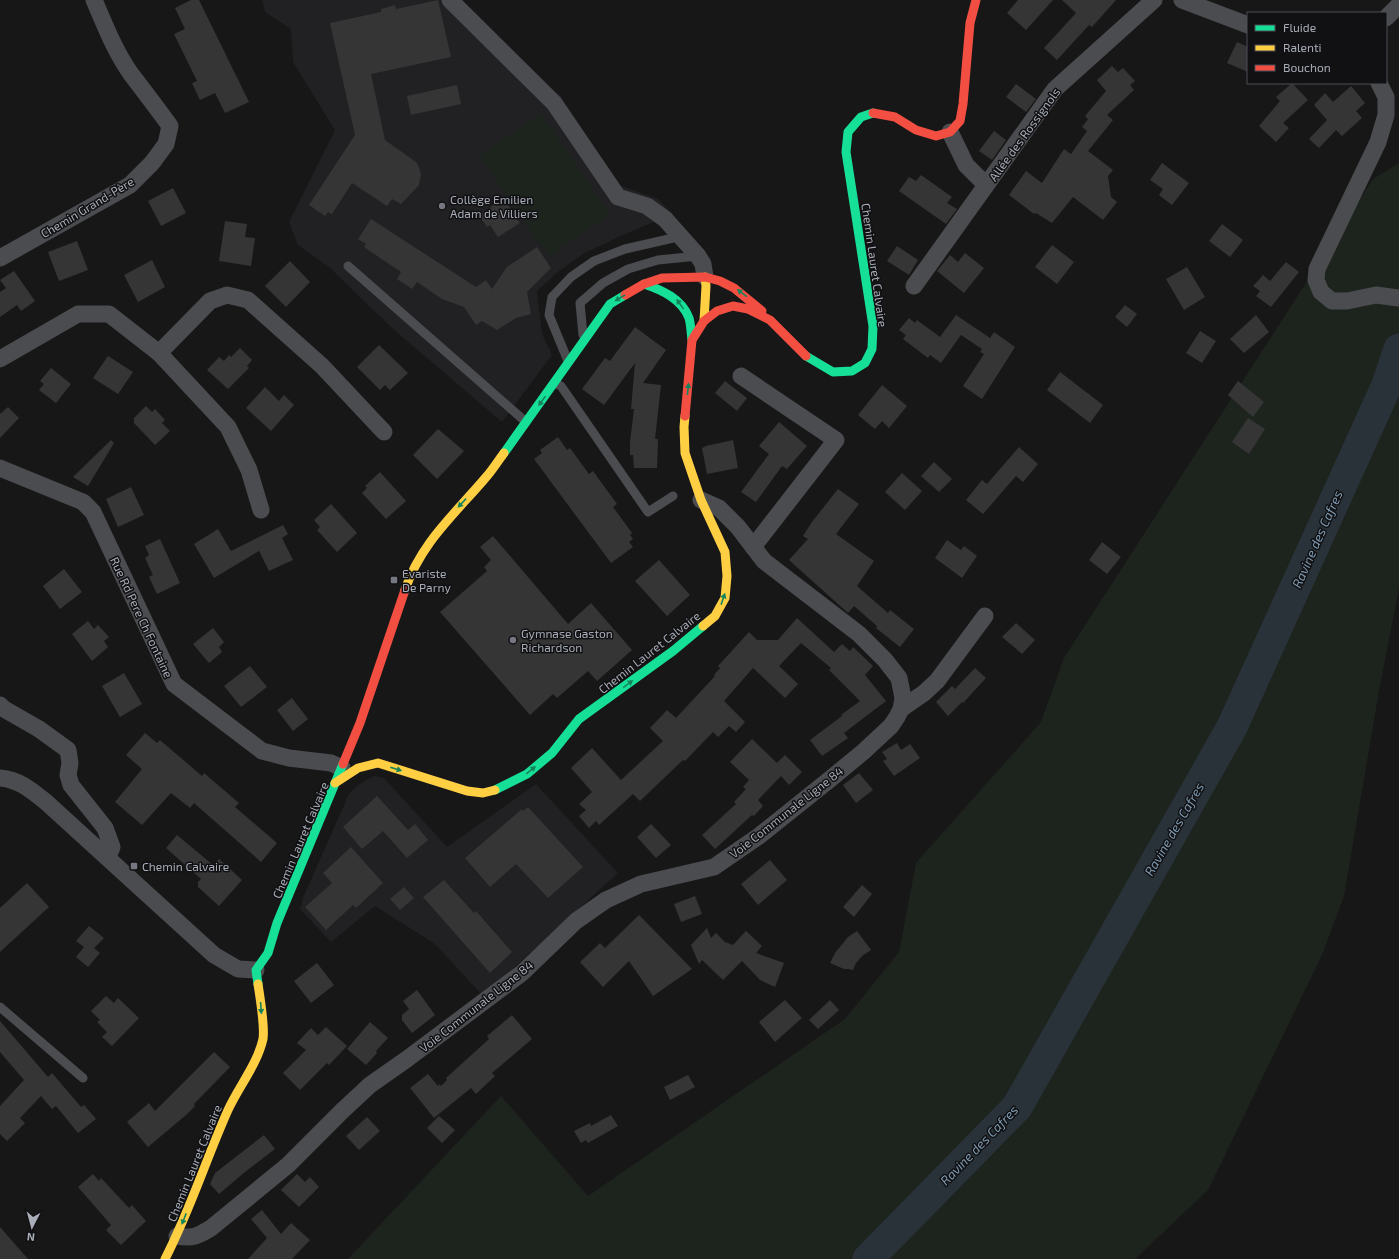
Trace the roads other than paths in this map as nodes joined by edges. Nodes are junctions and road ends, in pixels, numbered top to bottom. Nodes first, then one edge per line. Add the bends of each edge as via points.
1 (94, 0) edge
2 (450, 0) edge
3 (976, 0) edge
4 (1154, 0) edge
5 (1182, 0) edge
6 (1399, 5) edge
7 (1387, 17) edge
8 (1247, 25) edge
9 (1379, 84) edge
10 (950, 132) junction
11 (986, 185) junction
12 (682, 236) junction
13 (698, 256) junction
14 (0, 258) edge
15 (348, 266) dead end
16 (705, 277) junction
17 (644, 284) junction
18 (914, 286) dead end
19 (1393, 296) edge
20 (770, 320) junction
21 (704, 321) junction
22 (692, 340) junction
23 (584, 341) junction
24 (159, 353) junction
25 (0, 359) edge
26 (569, 364) junction
27 (741, 376) dead end
28 (555, 383) junction
29 (526, 422) junction
30 (384, 432) dead end
31 (0, 468) edge
32 (674, 496) dead end
33 (701, 500) junction
34 (260, 510) dead end
35 (753, 547) junction
36 (985, 616) dead end
37 (0, 705) edge
38 (901, 709) junction
39 (360, 723) junction
40 (363, 744) dead end
41 (342, 768) junction
42 (0, 778) edge
43 (336, 783) junction
44 (108, 857) junction
45 (256, 970) junction
46 (0, 1007) edge
47 (83, 1078) dead end
48 (177, 1236) junction
49 (165, 1259) edge

1 - 14 street, Chemin Grand-Père via 113,43 131,73 170,126 166,144 152,163 130,185
2 - 12 street via 554,103 618,197 647,206
3 - 10 main road via 970,23 960,121
4 - 11 street, Allée des Rossignols via 1055,89
5 - 8 street
6 - 7 street
9 - 19 street via 1386,97 1386,115 1378,142 1317,269 1316,280 1321,292 1332,301 1347,301 1376,295
10 - 11 street via 966,165
10 - 20 main road, Chemin Lauret Calvaire via 936,136 916,130 895,117 875,112 860,117 848,132 846,152 873,326 872,349 865,363 852,372 833,372 809,359
11 - 18 street, Allée des Rossignols
12 - 13 street
12 - 26 lane via 624,249 594,261 571,277 552,297 550,315
13 - 16 street via 703,264
13 - 23 lane via 658,260 628,269 603,283 580,303
15 - 29 lane
16 - 17 main road via 662,278
20 -> 16 main road via 759,307 734,288
16 - 21 main road
22 -> 17 main road via 688,317 677,299
17 -> 23 main road via 610,304
20 - 21 main road, Chemin Lauret Calvaire via 748,309 733,306 717,311
21 - 22 main road, Chemin Lauret Calvaire
33 -> 22 main road, Chemin Lauret Calvaire via 686,453 684,427
23 - 26 main road
24 - 25 street via 109,314 78,314
24 - 30 street via 210,301 227,295 248,300 322,366
24 - 34 street via 228,427 249,470
26 - 28 main road
27 - 35 street via 836,440
28 -> 29 main road
28 - 32 lane via 561,386 648,512
29 -> 39 main road via 488,475 427,545 407,584
31 - 41 street, Rue Rd Pere Ch Fontaine via 83,502 93,512 174,684 262,751 289,758 331,763
33 - 35 street, Voie Communale Ligne 84 via 719,508
43 -> 33 main road, Chemin Lauret Calvaire via 375,760 467,791 483,792 498,789 511,779 527,774 552,753 579,719 673,651 715,616 725,598 725,552
35 - 38 street, Voie Communale Ligne 84 via 764,561 859,634 885,660 899,678 903,698
36 - 38 street, Voie Communale Ligne 84 via 937,681
37 - 44 street via 68,750 68,775 71,786 105,828 112,847
38 - 48 street, Voie Communale Ligne 84 via 891,726 863,752 759,836 714,866 641,884 606,900 576,921 522,973 370,1085 288,1165 211,1228 197,1236
39 - 40 main road
39 - 41 main road
41 - 43 main road
42 - 44 street via 12,779 27,787
43 - 45 main road, Chemin Lauret Calvaire via 277,923 268,953
44 - 45 street via 214,955 238,969
45 -> 48 main road, Chemin Lauret Calvaire via 263,1037 258,1057 229,1108
46 - 47 lane
48 - 49 main road, Chemin Lauret Calvaire

